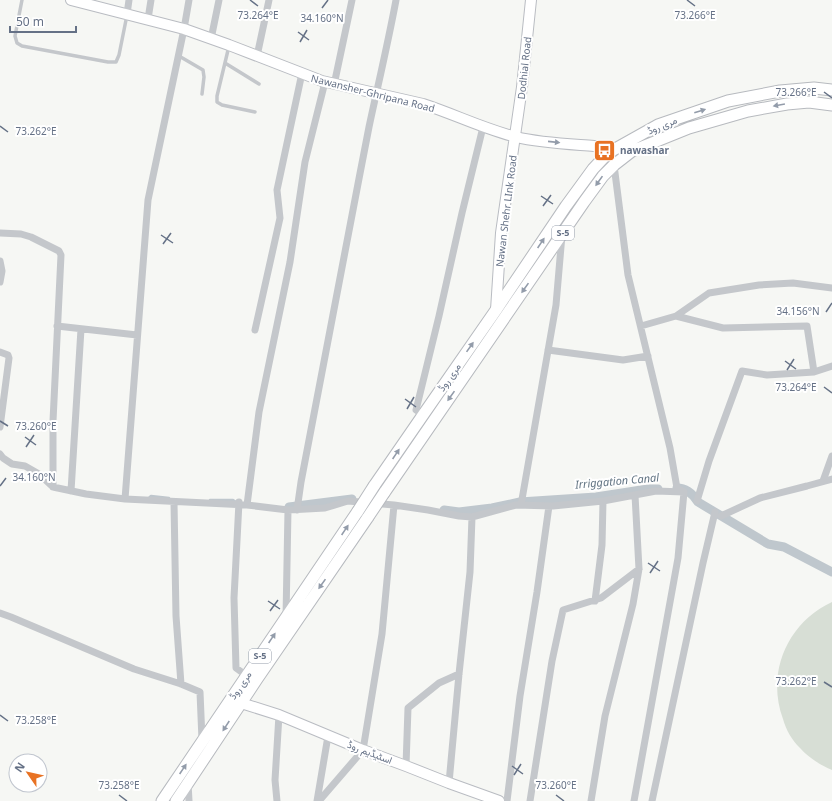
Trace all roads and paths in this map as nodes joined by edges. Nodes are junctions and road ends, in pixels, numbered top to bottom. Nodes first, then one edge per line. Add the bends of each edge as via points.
1 (22, 0) edge
2 (129, 0) edge
3 (151, 0) edge
4 (189, 0) edge
5 (218, 0) edge
6 (269, 0) edge
7 (352, 0) edge
8 (396, 0) edge
9 (531, 0) edge
10 (77, 1) edge
11 (127, 14) junction
12 (148, 19) junction
13 (184, 29) junction
14 (211, 39) junction
15 (229, 45) junction
16 (178, 56) junction
17 (257, 56) junction
18 (225, 63) junction
19 (302, 74) junction
20 (330, 83) junction
21 (259, 84) dead end
22 (832, 90) edge
23 (202, 94) dead end
24 (376, 94) junction
25 (832, 105) edge
26 (255, 112) dead end
27 (483, 126) junction
28 (516, 137) junction
29 (608, 153) junction
30 (614, 164) junction
31 (0, 233) edge
32 (563, 234) junction
33 (0, 261) edge
34 (0, 282) edge
35 (832, 288) edge
36 (496, 310) junction
37 (676, 316) junction
38 (57, 326) junction
39 (641, 326) junction
40 (81, 329) junction
41 (255, 330) dead end
42 (137, 335) junction
43 (548, 350) junction
44 (0, 352) edge
45 (648, 356) junction
46 (832, 366) edge
47 (814, 372) junction
48 (423, 415) junction
49 (0, 427) edge
50 (0, 454) edge
51 (832, 456) edge
52 (832, 478) edge
53 (823, 481) junction
54 (53, 487) junction
55 (71, 491) junction
56 (684, 492) junction
57 (635, 495) junction
58 (125, 499) junction
59 (604, 501) junction
60 (697, 501) dead end
61 (174, 502) junction
62 (238, 504) junction
63 (247, 505) junction
64 (394, 505) junction
65 (520, 505) junction
66 (549, 506) junction
67 (288, 510) junction
68 (297, 510) junction
69 (472, 517) junction
70 (639, 568) junction
71 (595, 601) junction
72 (0, 613) edge
73 (286, 624) junction
74 (458, 674) junction
75 (246, 676) junction
76 (181, 684) junction
77 (241, 703) junction
78 (279, 715) junction
79 (328, 736) junction
80 (202, 740) junction
81 (363, 750) junction
82 (406, 766) junction
83 (188, 782) junction
84 (449, 783) junction
85 (172, 786) junction
86 (178, 797) edge
87 (162, 801) edge
88 (189, 801) edge
89 (277, 801) edge
90 (318, 801) edge
91 (499, 801) edge
92 (507, 801) edge
93 (530, 801) edge
94 (591, 801) edge
95 (634, 801) edge
96 (652, 801) edge

1 - 11 lane via 15,36 17,43 108,62 116,62 119,55
2 - 11 street
3 - 12 street
4 - 13 street
5 - 14 street
6 - 17 street
7 - 20 street
8 - 24 street
9 - 28 street, Dodhial Road
10 - 11 street, Nawansher-Ghripana Road
11 - 12 street, Nawansher-Ghripana Road
12 - 13 street, Nawansher-Ghripana Road
13 - 14 street, Nawansher-Ghripana Road
13 - 16 street
14 - 15 street, Nawansher-Ghripana Road
15 - 17 street, Nawansher-Ghripana Road
15 - 18 lane
16 - 23 lane via 203,70
16 - 42 street via 148,200
17 - 19 street, Nawansher-Ghripana Road
18 - 21 lane
18 - 26 lane via 217,96 218,102
19 - 20 street, Nawansher-Ghripana Road
19 - 41 street via 277,190 280,218
20 - 24 street, Nawansher-Ghripana Road
20 - 63 street via 305,162 290,262 259,412
29 -> 22 main road, مری روڈ / S-5 via 658,125 728,101 780,91 814,88
24 - 27 street, Nawansher-Ghripana Road via 423,104
24 - 68 street
25 -> 30 main road, مری روڈ / S-5 via 809,102 748,111 689,128 632,151
27 - 28 street, Nawansher-Ghripana Road
27 - 48 street via 416,410
28 -> 29 street, Nawansher-Ghripana Road via 594,146
28 - 36 street, Nawan Shehr LInk Road via 501,233
36 -> 29 main road, مری روڈ / S-5 via 566,206
30 -> 32 main road, مری روڈ / S-5
30 - 39 street via 628,275
31 - 38 street via 32,237 59,251 61,255
32 - 43 street via 556,304
32 -> 73 main road, مری روڈ / S-5, bridge via 368,517
33 - 34 street
35 - 37 street via 793,283 759,285 709,293
48 -> 36 main road, مری روڈ / S-5
37 - 39 street
37 - 47 street via 723,328 807,326
38 - 40 street
38 - 54 street
39 - 45 street
40 - 42 street
40 - 55 street
42 - 58 street
43 - 45 street via 623,360
43 - 65 street
44 - 49 street via 8,354 9,358
45 - 56 street via 677,488
46 - 47 street
47 - 60 street via 767,375 742,371
73 -> 48 main road, مری روڈ / S-5, bridge via 374,486
50 - 54 street via 12,464 25,466 39,474
51 - 53 street
52 - 53 street
53 - 96 street via 760,498 718,514 703,563
54 - 55 street
55 - 58 street
56 - 57 street via 656,491
56 - 95 street via 678,558
57 - 59 street
57 - 70 street
58 - 61 street
59 - 66 street
59 - 71 street
61 - 62 street
61 - 76 street via 176,616
62 - 63 street
62 - 75 street via 234,598 236,668
63 - 67 street
64 - 68 street via 348,501 325,508
64 - 69 street
64 - 81 street via 382,634
65 - 66 street
65 - 69 street
66 - 92 street
67 - 68 street
67 - 73 street
69 - 74 street via 470,572
70 - 71 street
70 - 94 street via 634,604 605,716
71 - 93 street via 563,610 552,661
72 - 76 street via 134,668
75 -> 73 main road, مری روڈ / S-5
73 - 77 main road, مری روڈ / S-5
74 - 82 street via 439,684 408,708
74 - 84 street
75 - 80 main road, مری روڈ / S-5
76 - 80 street via 200,692
77 - 78 street, اسٹیڈیم روڈ
77 -> 83 main road, مری روڈ / S-5
78 - 79 street, اسٹیڈیم روڈ
78 - 89 street via 275,780
79 - 81 street, اسٹیڈیم روڈ
79 - 90 street
85 -> 80 main road, مری روڈ / S-5
81 - 82 street, اسٹیڈیم روڈ
81 - 90 street
82 - 84 street, اسٹیڈیم روڈ
83 - 86 main road, مری روڈ / S-5
83 - 88 street
84 - 91 street, اسٹیڈیم روڈ
85 - 86 main road
85 - 87 main road, مری روڈ / S-5

